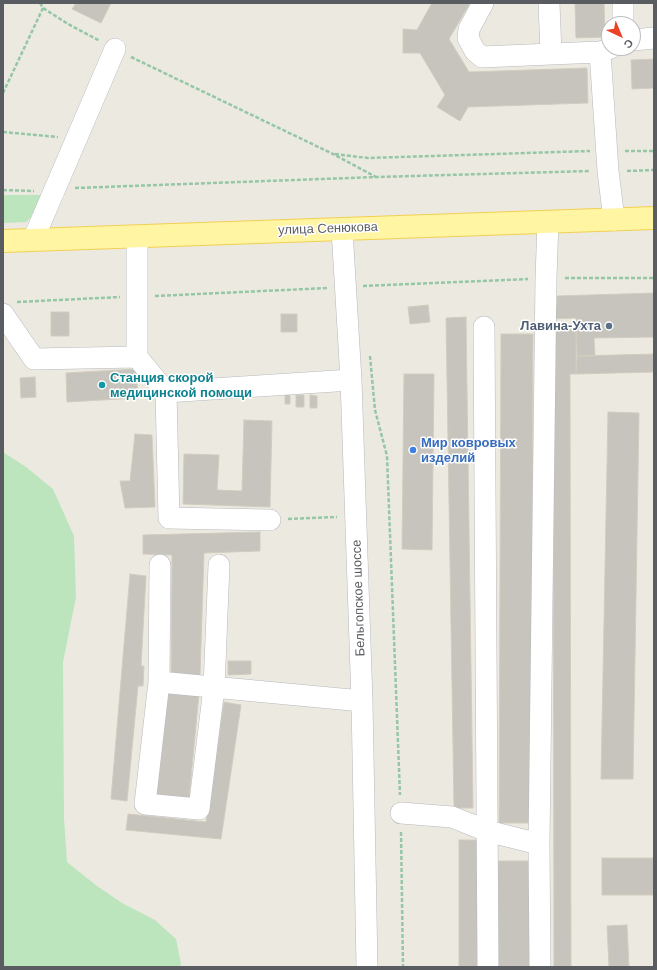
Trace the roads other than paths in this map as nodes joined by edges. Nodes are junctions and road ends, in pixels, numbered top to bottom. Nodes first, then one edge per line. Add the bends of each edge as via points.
1 (483, 3) edge
2 (549, 3) edge
3 (623, 3) edge
4 (623, 16) edge
5 (654, 38) edge
6 (641, 39) edge
7 (115, 49) road end
8 (601, 50) edge
9 (551, 54) junction
10 (605, 56) edge
11 (654, 218) edge
12 (614, 220) junction
13 (548, 222) junction
14 (342, 229) junction
15 (137, 237) junction
16 (34, 240) junction
17 (3, 242) edge
18 (3, 314) edge
19 (484, 327) dead end
20 (137, 357) junction
21 (351, 380) junction
22 (166, 392) junction
23 (270, 520) road end
24 (160, 565) dead end
25 (219, 565) dead end
26 (159, 682) junction
27 (214, 688) junction
28 (362, 701) junction
29 (401, 813) road end
30 (487, 831) junction
31 (540, 844) junction
32 (367, 967) edge
33 (488, 967) edge
34 (540, 967) edge

1 - 9 street via 469,29 468,38 475,51 482,57
2 - 9 street
3 - 4 street
5 - 6 street
7 - 16 street
8 - 9 street
10 - 12 street via 608,171
11 - 12 main road, улица Сенюкова
12 - 13 main road, улица Сенюкова
13 - 14 main road, улица Сенюкова
13 - 31 street
14 - 15 main road, улица Сенюкова
14 - 21 street, Бельгопское шоссе
15 - 16 main road, улица Сенюкова
15 - 20 street
16 - 17 main road, улица Сенюкова
18 - 20 street via 34,359
19 - 30 street
20 - 22 street
21 - 22 street
21 - 28 street, Бельгопское шоссе
22 - 23 street via 169,518
24 - 26 street
25 - 27 street
26 - 27 street
26 - 27 street via 145,804 199,809
27 - 28 street
28 - 32 street, Бельгопское шоссе
29 - 30 street via 452,817
30 - 31 street
30 - 33 street
31 - 34 street

